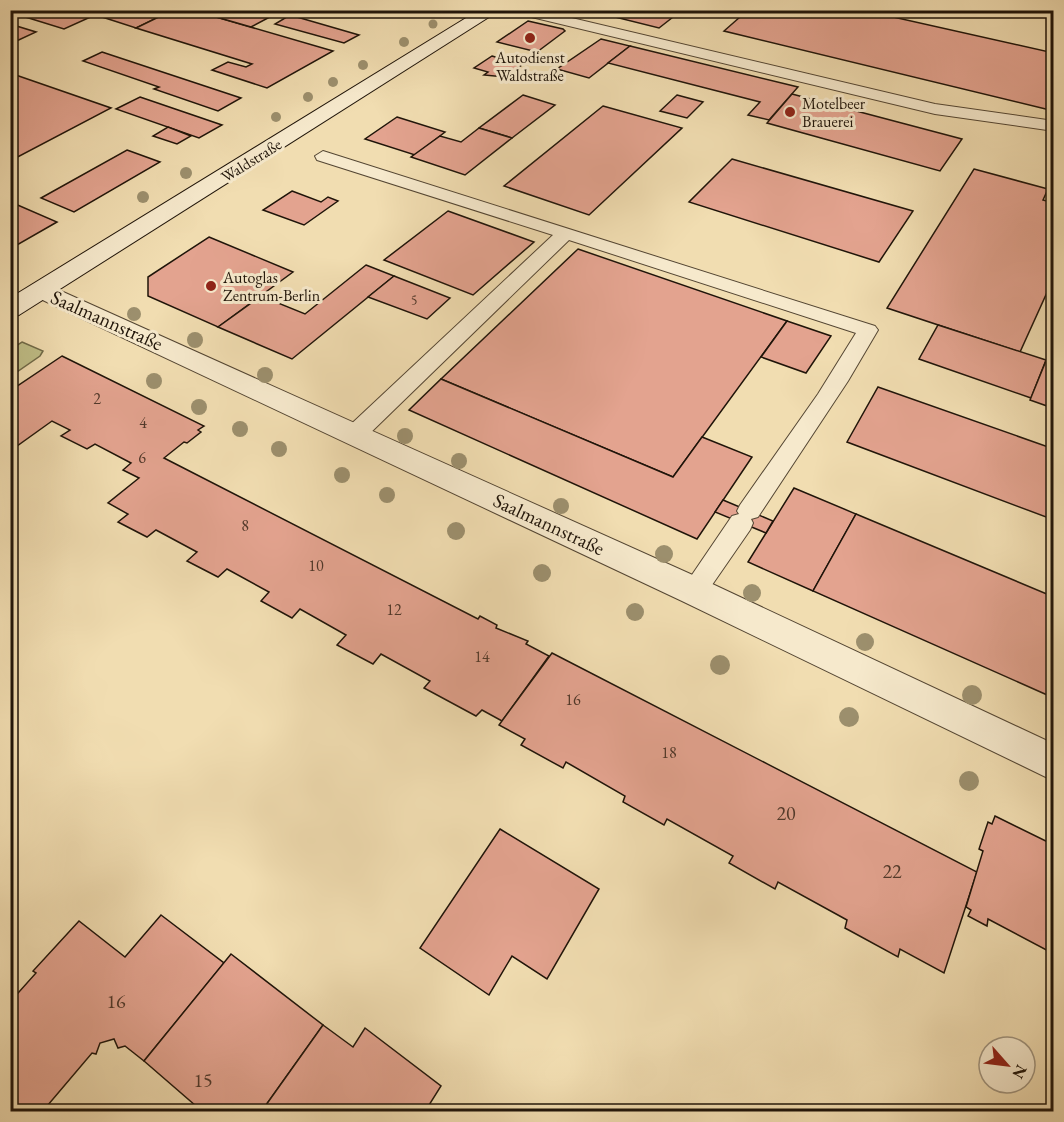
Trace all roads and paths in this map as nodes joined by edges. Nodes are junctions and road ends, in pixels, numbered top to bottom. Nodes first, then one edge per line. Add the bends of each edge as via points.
1 (492, 10) edge
2 (519, 10) edge
3 (1053, 126) edge
4 (323, 156) dead end
5 (565, 234) junction
6 (41, 290) junction
7 (10, 309) edge
8 (354, 434) junction
9 (694, 591) junction
10 (1053, 763) edge

1 - 6 street, Waldstraße
2 - 3 lane via 935,109
4 - 5 lane
5 - 8 lane
5 - 9 lane via 868,330 847,368
6 - 7 street, Waldstraße
6 - 8 street, Saalmannstraße
8 - 9 street, Saalmannstraße
9 - 10 street, Saalmannstraße

